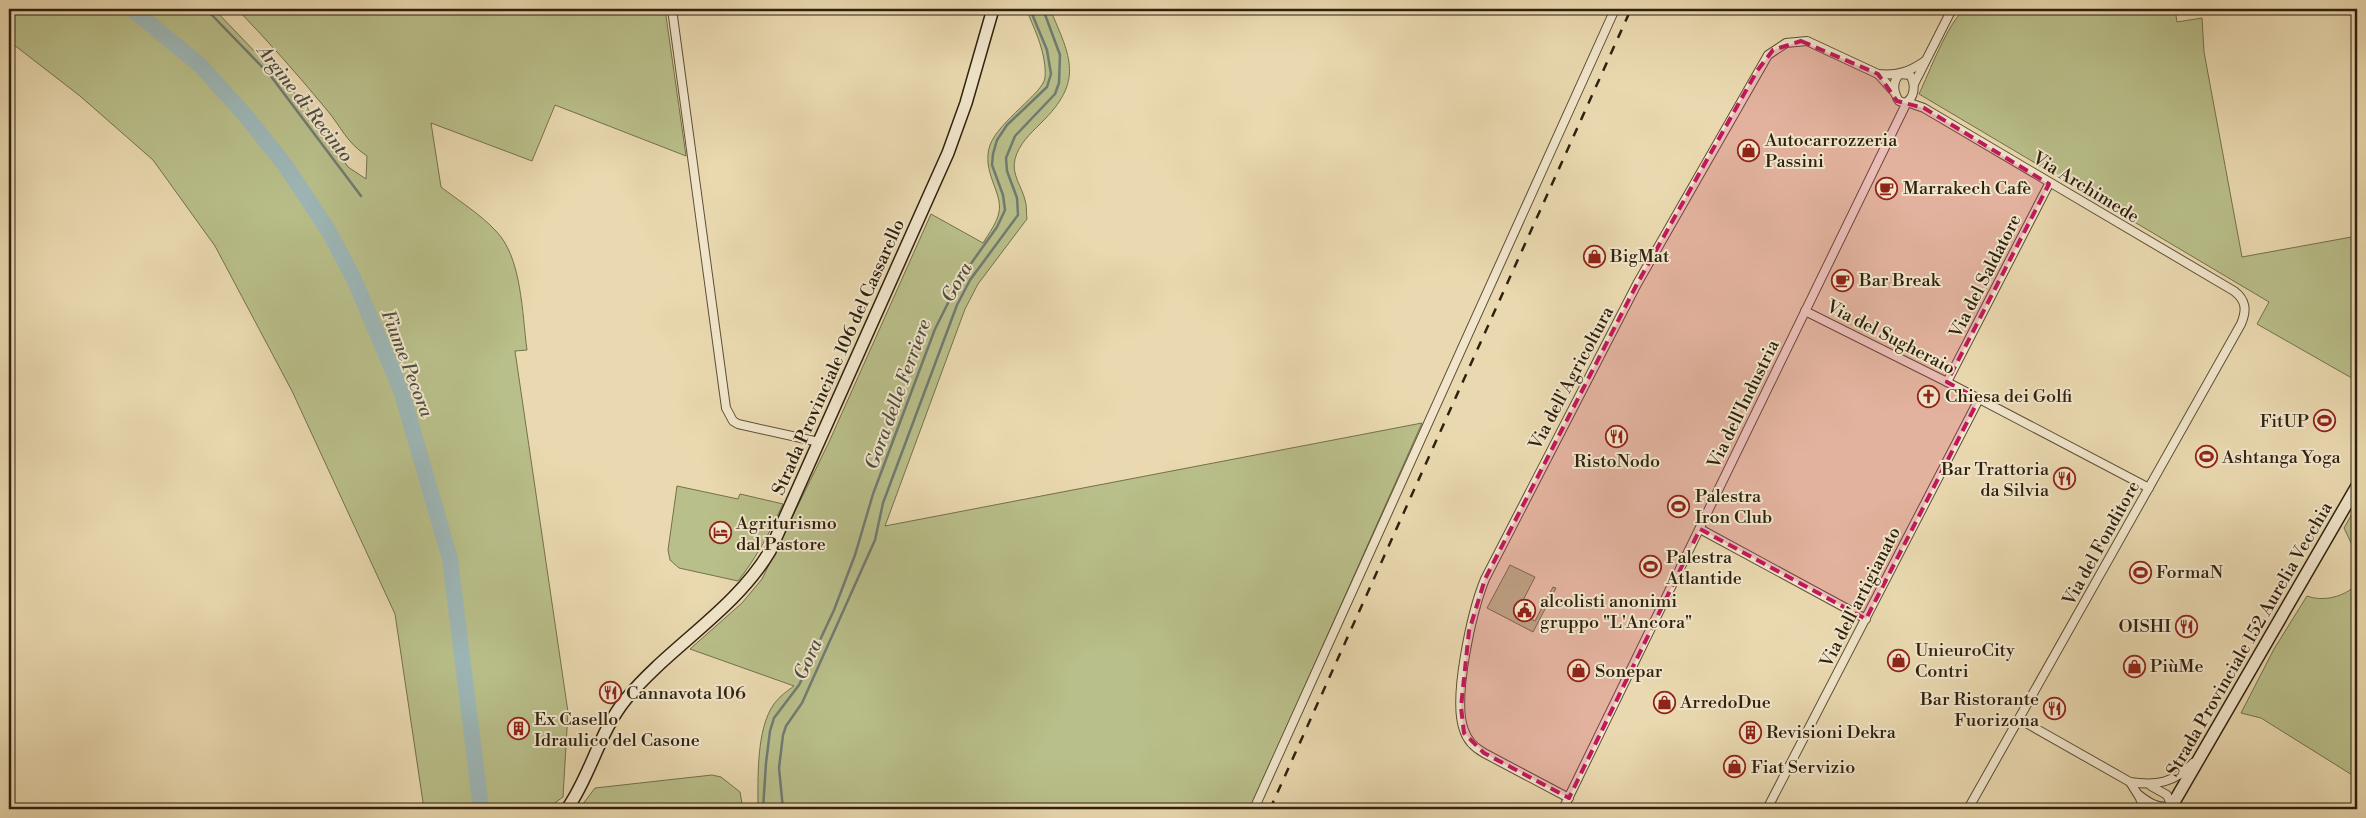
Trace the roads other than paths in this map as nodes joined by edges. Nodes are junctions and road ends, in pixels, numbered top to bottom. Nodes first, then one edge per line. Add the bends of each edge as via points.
1 (672, 9) edge
2 (993, 9) edge
3 (1615, 9) edge
4 (1952, 9) edge
5 (1924, 61) junction
6 (1878, 74) junction
7 (1900, 74) junction
8 (1914, 84) junction
9 (1913, 93) junction
10 (1895, 94) junction
11 (1906, 102) junction
12 (1924, 108) junction
13 (1896, 120) junction
14 (2049, 184) junction
15 (2234, 291) joint
16 (1805, 311) junction
17 (1947, 382) junction
18 (1980, 398) junction
19 (819, 442) junction
20 (2357, 486) edge
21 (2149, 488) junction
22 (1700, 529) junction
23 (1866, 620) junction
24 (2019, 719) junction
25 (2206, 749) junction
26 (2130, 782) junction
27 (2150, 785) junction
28 (2138, 795) junction
29 (1569, 798) junction
30 (566, 808) edge
31 (2171, 808) edge
32 (1254, 809) edge
33 (1563, 809) edge
34 (1767, 809) edge
35 (1968, 809) edge
36 (2143, 809) edge

1 - 19 street via 726,408 738,424
2 - 19 street, Strada Provinciale 106 del Cassarello via 948,153
3 - 32 street
4 - 5 street
5 - 7 street
5 - 8 street
6 - 7 street, Via dell'Agricoltura
6 - 10 street, Via dell'Agricoltura
6 - 29 street, Via dell'Agricoltura via 1807,42 1786,43 1768,55 1637,284 1484,579 1469,631 1462,690 1464,733 1484,753
7 - 8 street via 1910,75
7 - 10 street via 1895,82
8 - 9 street
9 - 11 street
9 - 12 street, Via Archimede
10 - 11 street via 1901,102
10 - 13 street, Via dell'Industria
11 - 12 street, Via Archimede
11 - 13 street, Via dell'Industria
12 - 14 street, Via Archimede
13 - 16 street, Via dell'Industria
14 - 15 street, Via Archimede
14 - 17 street, Via del Saldatore
15 - 21 street, Via del Fonditore via 2245,305 2245,315
16 - 17 street, Via del Sugheraio
16 - 22 street, Via dell'Industria
17 - 18 street, Via del Sugheraio
18 - 21 street, Via del Sugheraio
18 - 23 street, Via dell'artigianato
19 - 30 street, Strada Provinciale 106 del Cassarello via 763,563 743,587 626,698 604,734 587,775
20 - 25 street, Strada Provinciale 152 Aurelia Vecchia
21 - 24 street, Via del Fonditore
22 - 23 street
22 - 29 street, Via dell'Industria
23 - 34 street, Via dell'artigianato
24 - 26 street
24 - 35 street, Via del Fonditore
25 - 27 street via 2172,780
25 - 31 street, Strada Provinciale 152 Aurelia Vecchia
26 - 27 street
26 - 28 street
27 - 31 street via 2167,795
28 - 31 street via 2160,807
28 - 36 street
29 - 33 street, Via dell'Industria

